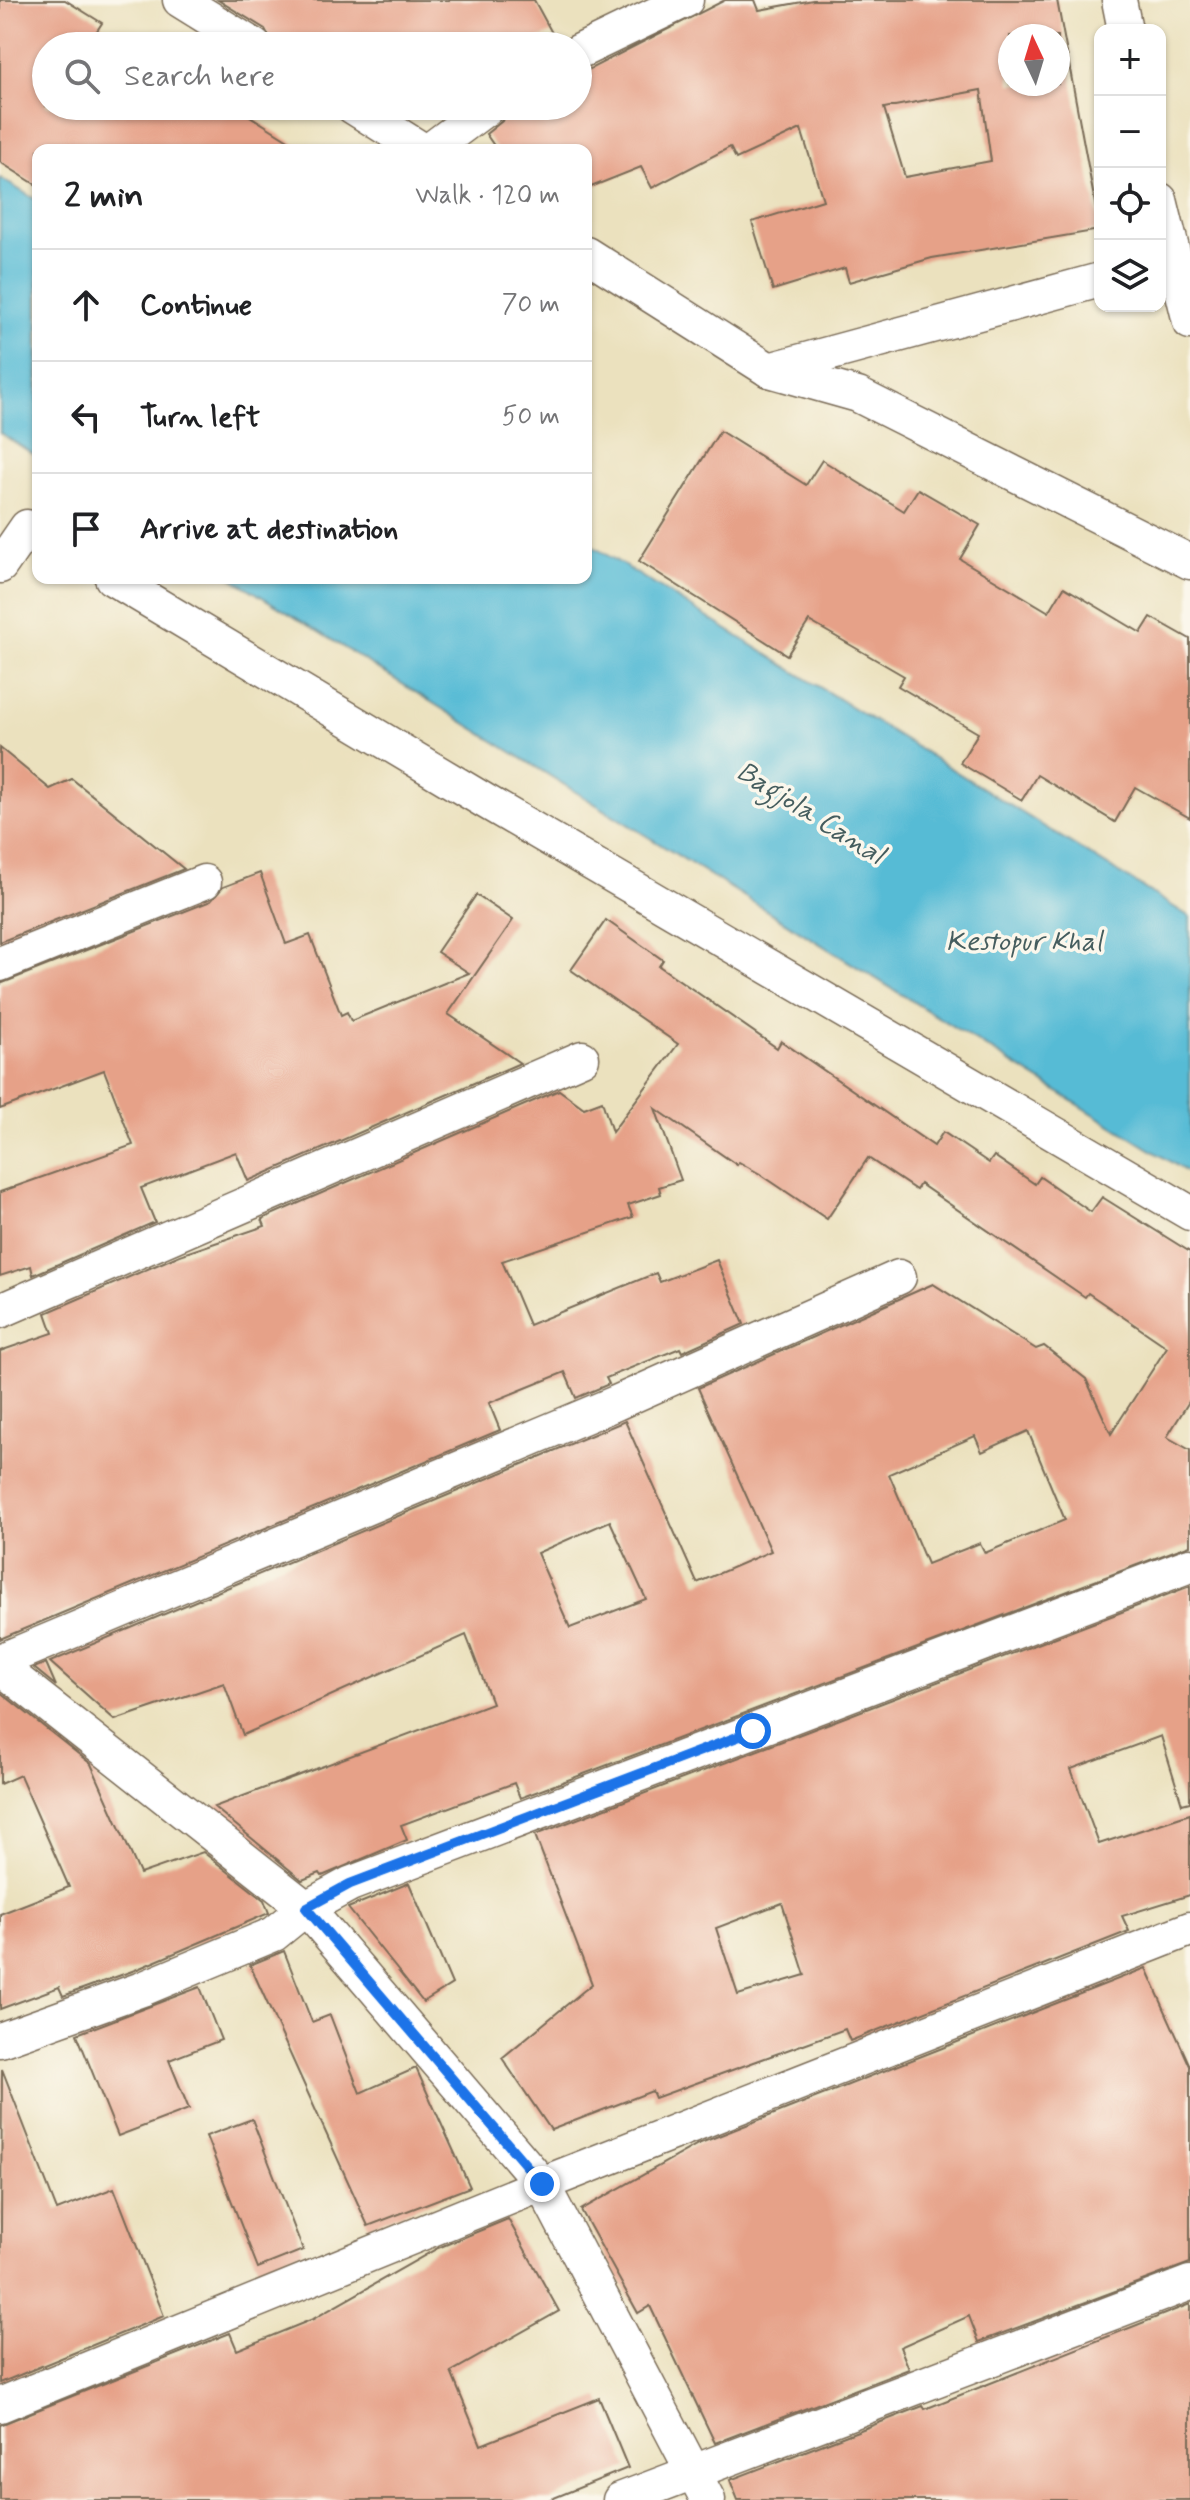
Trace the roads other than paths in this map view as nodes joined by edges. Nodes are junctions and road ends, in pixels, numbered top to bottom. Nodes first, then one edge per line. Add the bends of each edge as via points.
1 (180, 0) edge
2 (686, 0) edge
3 (1119, 0) edge
4 (1124, 24) edge
5 (231, 32) edge
6 (592, 45) edge
7 (374, 120) edge
8 (470, 120) edge
9 (412, 144) edge
10 (438, 144) edge
11 (1166, 227) edge
12 (592, 258) edge
13 (1174, 263) edge
14 (1094, 282) edge
15 (1190, 322) edge
16 (769, 370) junction
17 (22, 524) edge
18 (1190, 562) edge
19 (0, 566) edge
20 (122, 584) edge
21 (204, 882) dead end
22 (0, 964) edge
23 (582, 1058) dead end
24 (1190, 1213) edge
25 (899, 1277) dead end
26 (0, 1311) edge
27 (1190, 1565) edge
28 (0, 1664) edge
29 (306, 1908) junction
30 (1190, 1929) edge
31 (0, 2040) edge
32 (542, 2184) junction
33 (1190, 2283) edge
34 (0, 2405) edge
35 (700, 2485) edge
36 (620, 2500) edge

1 - 5 street
2 - 6 street
3 - 4 street
7 - 9 street
8 - 10 street
11 - 13 street
12 - 16 street
13 - 15 street
14 - 16 street
16 - 18 street via 858,395
17 - 19 street
20 - 24 street
21 - 22 street
23 - 26 street
25 - 28 street via 601,1410
27 - 29 street via 484,1831 350,1884
28 - 29 street
29 - 31 street via 274,1934
29 - 32 street
30 - 32 street
32 - 34 street
32 - 35 street
33 - 35 street
35 - 36 street

